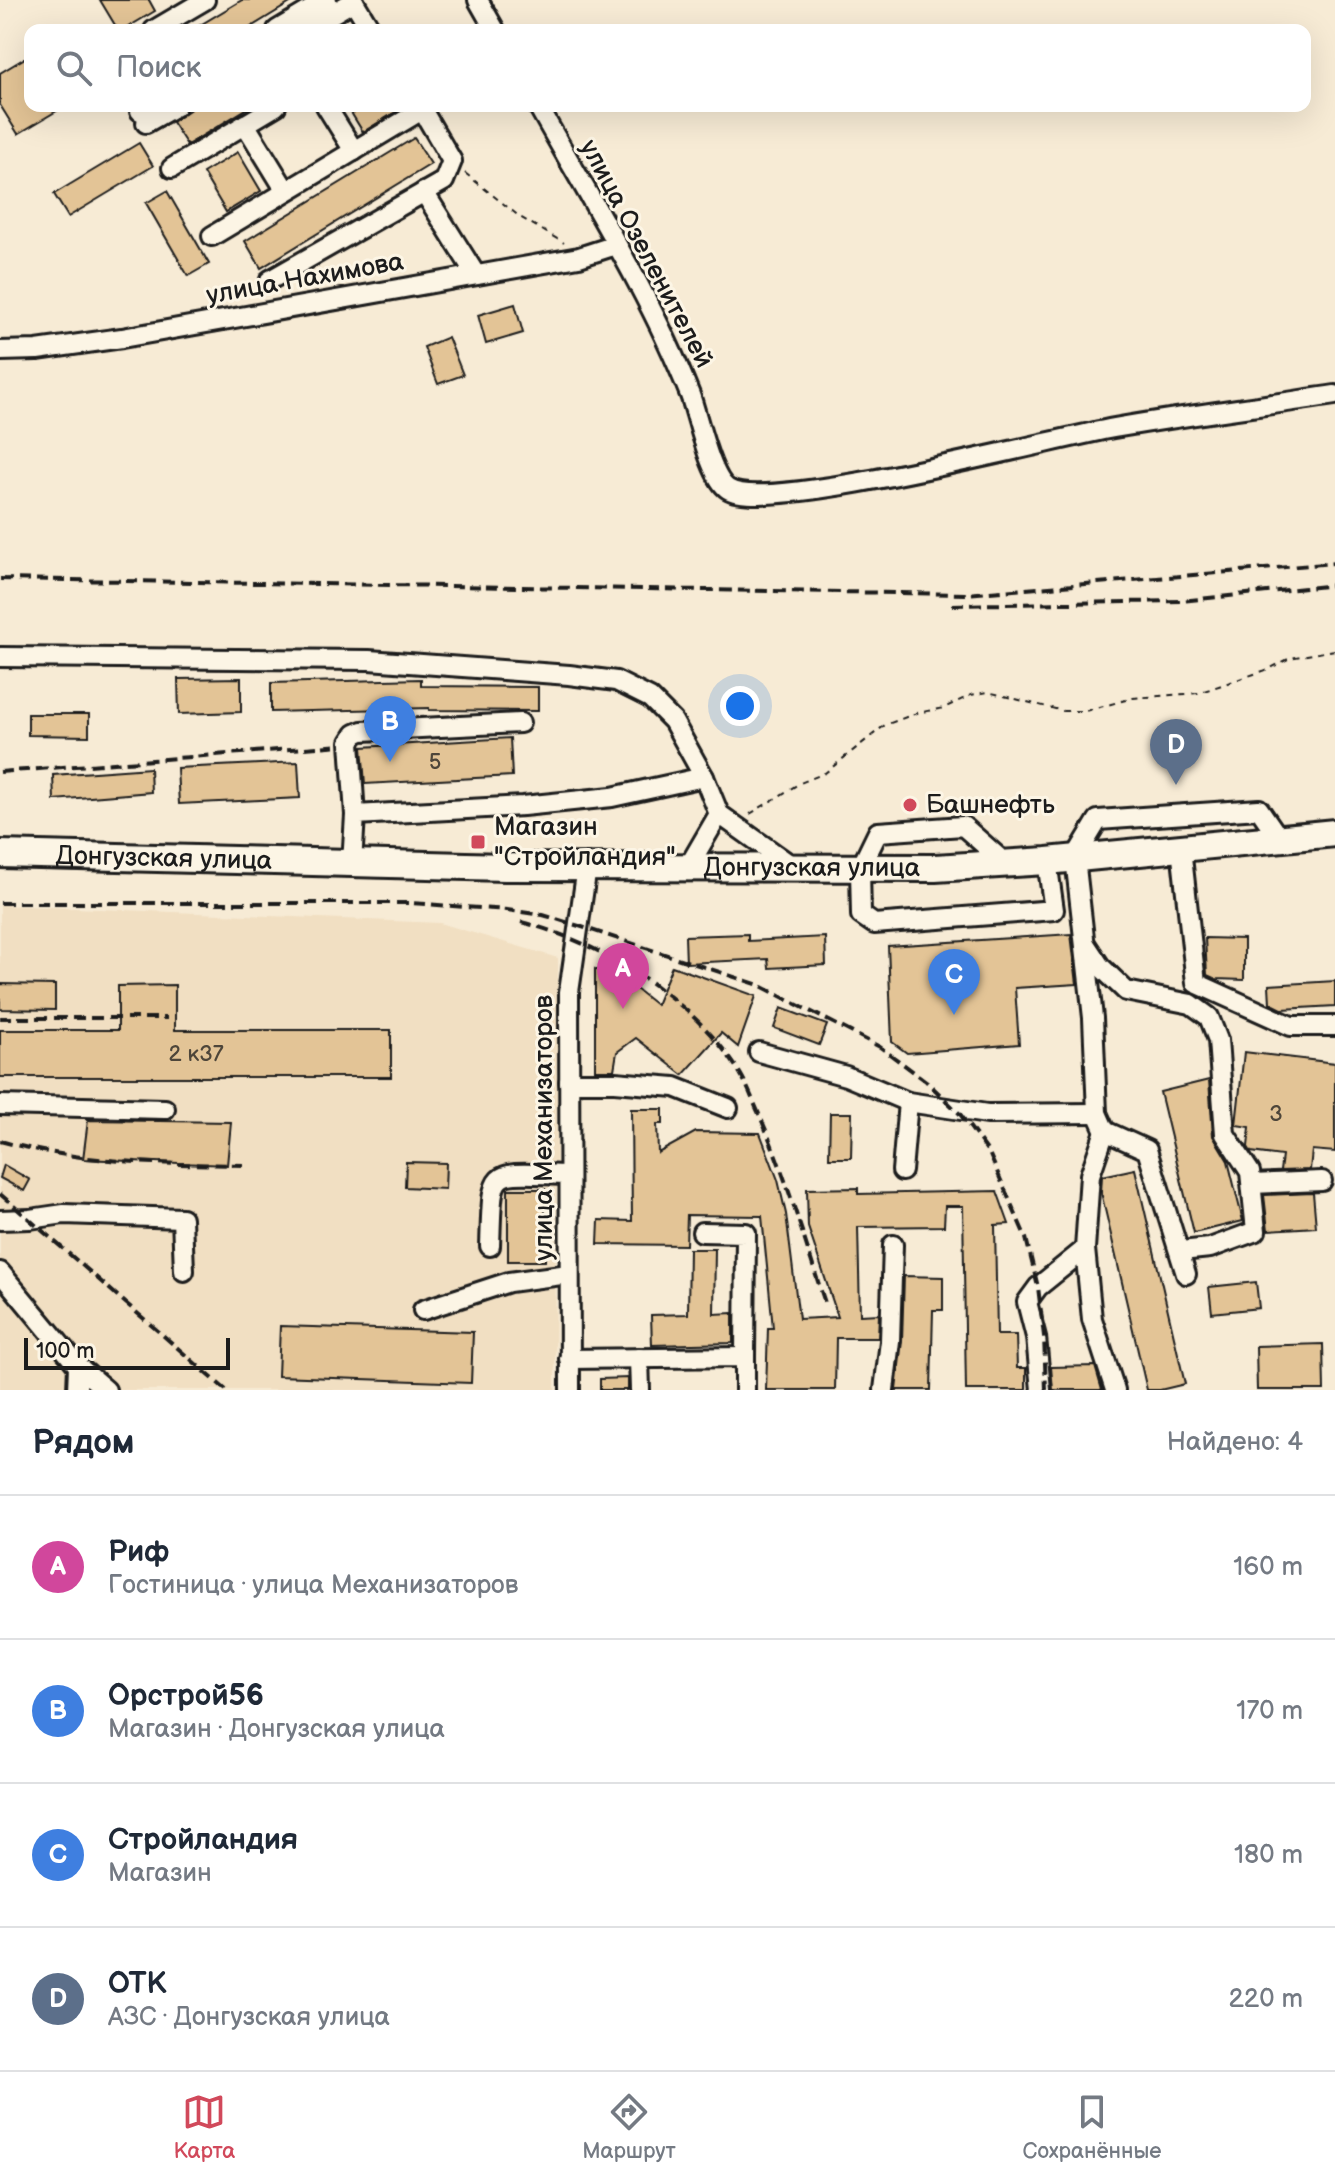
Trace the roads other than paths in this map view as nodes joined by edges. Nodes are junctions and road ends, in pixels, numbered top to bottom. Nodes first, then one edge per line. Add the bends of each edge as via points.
1 (205, 0) edge
2 (327, 0) edge
3 (354, 0) edge
4 (478, 0) edge
5 (176, 7) edge
6 (160, 24) edge
7 (287, 24) edge
8 (315, 24) edge
9 (368, 24) edge
10 (492, 24) edge
11 (266, 112) edge
12 (330, 112) edge
13 (415, 112) edge
14 (423, 112) edge
15 (541, 112) edge
16 (245, 124) junction
17 (354, 151) junction
18 (172, 168) dead end
19 (286, 191) junction
20 (424, 192) junction
21 (212, 236) dead end
22 (616, 245) junction
23 (476, 275) junction
24 (270, 280) dead end
25 (0, 351) edge
26 (1335, 395) edge
27 (0, 657) edge
28 (520, 723) dead end
29 (704, 777) junction
30 (719, 814) junction
31 (355, 815) junction
32 (1335, 833) edge
33 (1279, 838) junction
34 (1181, 848) junction
35 (0, 854) edge
36 (1075, 858) junction
37 (1047, 861) junction
38 (1005, 863) junction
39 (352, 864) junction
40 (587, 867) junction
41 (687, 869) junction
42 (796, 869) junction
43 (860, 869) junction
44 (1084, 942) junction
45 (1335, 1026) edge
46 (759, 1052) dead end
47 (569, 1082) junction
48 (908, 1102) junction
49 (0, 1105) edge
50 (728, 1108) dead end
51 (165, 1109) dead end
52 (1097, 1113) junction
53 (1105, 1131) junction
54 (902, 1171) dead end
55 (568, 1175) junction
56 (1322, 1181) dead end
57 (1252, 1184) junction
58 (0, 1220) edge
59 (702, 1232) dead end
60 (893, 1245) dead end
61 (490, 1246) dead end
62 (1085, 1249) junction
63 (1181, 1251) junction
64 (184, 1271) dead end
65 (0, 1272) edge
66 (569, 1274) junction
67 (1186, 1274) dead end
68 (423, 1310) dead end
69 (745, 1357) junction
70 (639, 1358) junction
71 (569, 1359) junction
72 (78, 1366) junction
73 (77, 1390) edge
74 (106, 1390) edge
75 (570, 1390) edge
76 (640, 1390) edge
77 (745, 1390) edge
78 (884, 1390) edge
79 (1041, 1390) edge
80 (1115, 1390) edge

1 - 5 street
2 - 7 street
3 - 8 street
3 - 9 street
4 - 10 street
5 - 6 street
11 - 16 street
12 - 17 street
13 - 17 street
14 - 20 street via 452,161 444,181
15 - 22 street, улица Озеленителей
16 - 18 street
16 - 19 street
17 - 19 street
19 - 21 street
20 - 23 street
20 - 24 street
22 - 23 street, улица Нахимова
22 - 26 street, улица Озеленителей via 665,335 717,475 726,488 741,494 774,494 922,471 1113,428
23 - 25 street, улица Нахимова via 122,338
27 - 29 street via 369,660 616,681 650,698 673,721
28 - 31 street via 355,734 350,742
29 - 30 street
29 - 31 street via 612,797
30 - 41 street
30 - 42 street
31 - 39 street
32 - 33 highway, Донгузская улица
33 - 34 highway, Донгузская улица
33 - 36 street via 1259,809 1098,820
34 - 36 highway, Донгузская улица
34 - 45 street via 1196,983 1291,1026
35 - 39 highway, Донгузская улица
36 - 37 highway, Донгузская улица
36 - 44 street
37 - 38 highway, Донгузская улица
37 - 43 street via 1054,910 874,924 861,915
38 - 43 highway, Донгузская улица
38 - 43 street via 963,826 878,832
39 - 40 highway, Донгузская улица
40 - 41 highway, Донгузская улица
40 - 47 street, улица Механизаторов via 569,992
41 - 42 highway, Донгузская улица
42 - 43 highway, Донгузская улица
44 - 52 street
44 - 57 street via 1126,991 1191,1004 1209,1017 1218,1040 1225,1134
46 - 48 street via 846,1076
47 - 50 street via 675,1087
47 - 55 street, улица Механизаторов
48 - 52 street via 987,1114
48 - 54 street
49 - 51 street
52 - 53 street
53 - 62 street via 1090,1175
53 - 63 street via 1147,1150
55 - 61 street via 509,1173 498,1178 492,1187
55 - 66 street, улица Механизаторов
56 - 57 street
57 - 63 street via 1256,1231 1210,1248
58 - 64 street via 64,1214 182,1218
59 - 69 street via 746,1233
60 - 78 street
62 - 79 street via 1027,1302
62 - 80 street via 1092,1319
63 - 67 street
65 - 72 street
66 - 68 street via 509,1282
66 - 71 street, улица Механизаторов
69 - 70 street
69 - 77 street
70 - 71 street
70 - 76 street
71 - 75 street, улица Механизаторов
72 - 73 street
72 - 74 street

